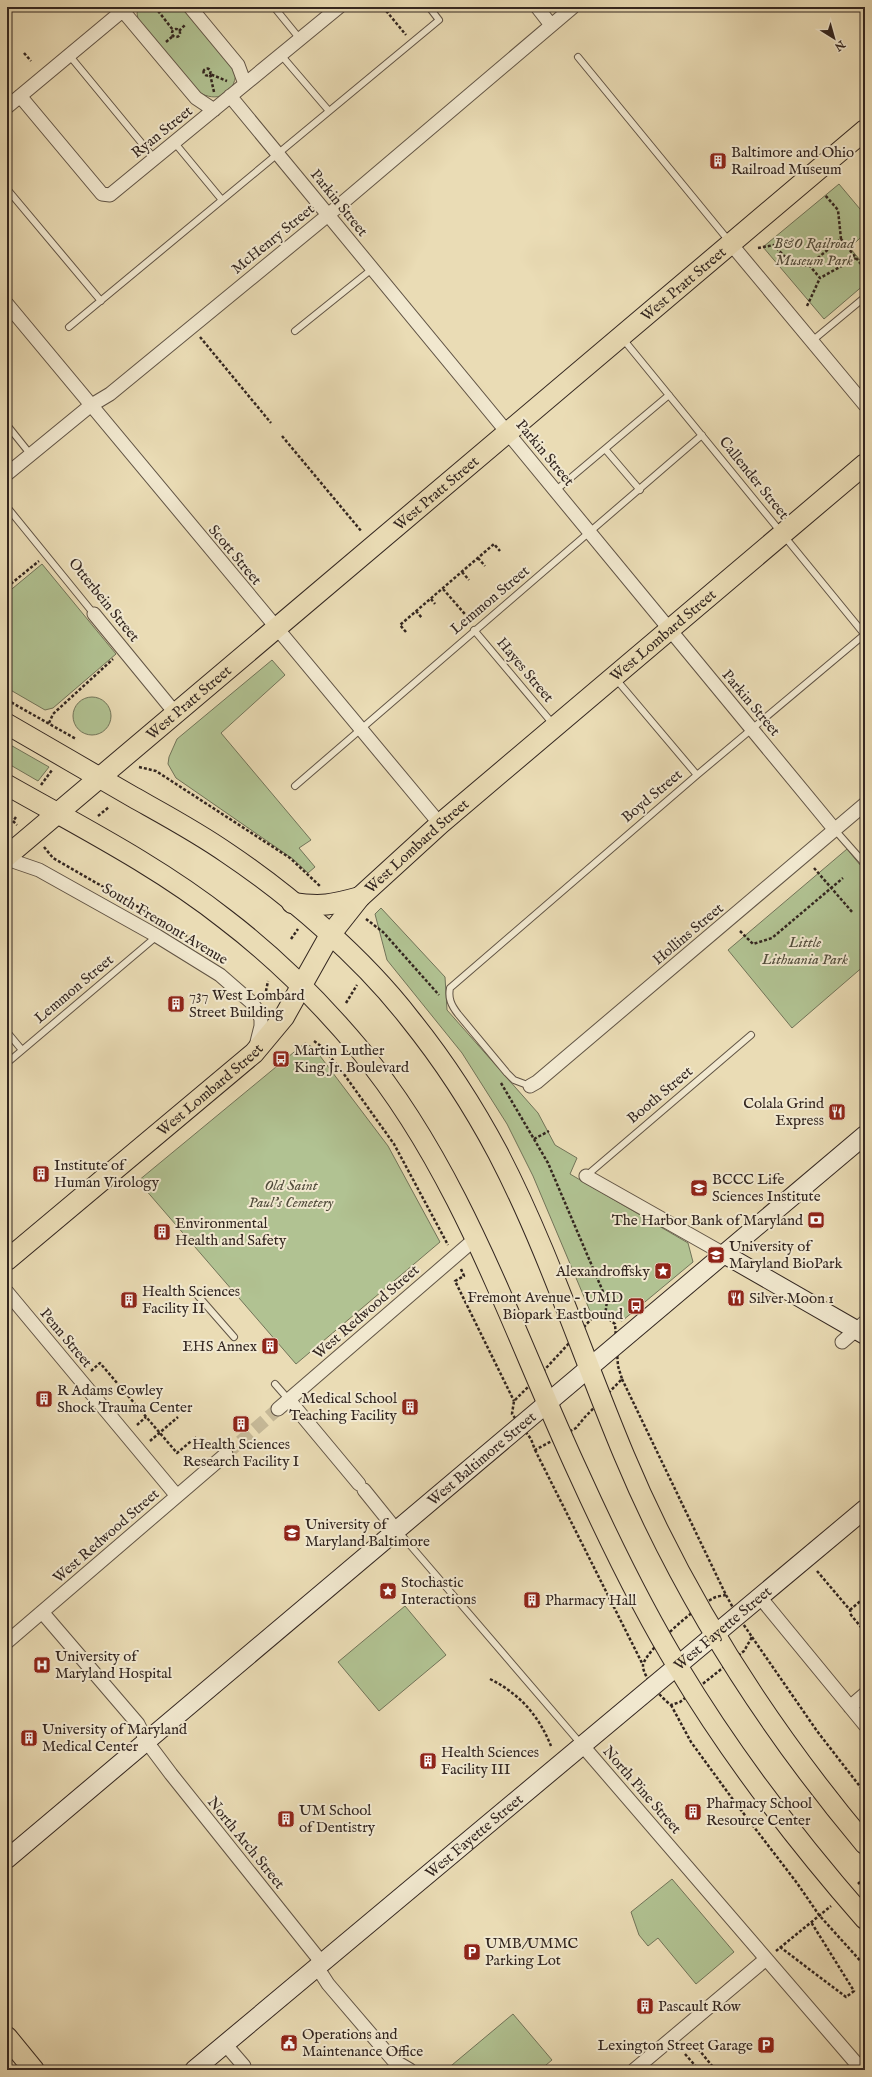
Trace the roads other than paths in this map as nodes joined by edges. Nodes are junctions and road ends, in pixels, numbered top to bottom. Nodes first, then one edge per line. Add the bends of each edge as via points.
1 (190, 7) edge
2 (274, 7) edge
3 (339, 7) edge
4 (429, 7) edge
5 (536, 7) edge
6 (573, 7) edge
7 (125, 9) edge
8 (551, 25) junction
9 (300, 39) junction
10 (281, 55) junction
11 (69, 56) junction
12 (578, 57) dead end
13 (245, 84) junction
14 (20, 96) junction
15 (230, 96) junction
16 (7, 107) edge
17 (214, 110) junction
18 (329, 111) junction
19 (862, 138) edge
20 (174, 142) junction
21 (278, 154) junction
22 (154, 158) junction
23 (7, 189) edge
24 (222, 200) junction
25 (328, 215) junction
26 (731, 244) junction
27 (372, 268) junction
28 (865, 297) edge
29 (101, 301) junction
30 (7, 304) edge
31 (69, 327) dead end
32 (295, 331) dead end
33 (621, 337) junction
34 (812, 341) junction
35 (669, 395) junction
36 (865, 405) edge
37 (90, 406) junction
38 (7, 425) edge
39 (508, 433) junction
40 (702, 435) junction
41 (605, 449) junction
42 (31, 455) junction
43 (865, 464) edge
44 (7, 474) edge
45 (640, 490) junction
46 (555, 491) junction
47 (7, 507) edge
48 (590, 533) junction
49 (782, 534) junction
50 (94, 614) joint
51 (277, 629) junction
52 (474, 630) junction
53 (670, 630) junction
54 (865, 635) edge
55 (614, 677) junction
56 (176, 714) junction
57 (7, 724) edge
58 (555, 727) junction
59 (752, 728) junction
60 (362, 729) junction
61 (697, 775) junction
62 (101, 778) junction
63 (7, 785) edge
64 (295, 786) dead end
65 (865, 804) edge
66 (57, 814) junction
67 (440, 824) junction
68 (835, 830) junction
69 (7, 858) edge
70 (864, 859) edge
71 (360, 896) junction
72 (292, 903) junction
73 (330, 935) junction
74 (157, 936) junction
75 (302, 988) junction
76 (7, 1032) edge
77 (751, 1035) dead end
78 (22, 1050) junction
79 (254, 1053) junction
80 (7, 1063) edge
81 (530, 1086) joint
82 (865, 1135) edge
83 (586, 1176) joint
84 (475, 1239) junction
85 (724, 1254) junction
86 (7, 1260) edge
87 (192, 1289) dead end
88 (7, 1292) edge
89 (862, 1329) edge
90 (234, 1337) dead end
91 (842, 1342) dead end
92 (590, 1368) junction
93 (275, 1384) dead end
94 (289, 1400) junction
95 (547, 1404) junction
96 (278, 1409) tunnel mouth
97 (226, 1454) tunnel mouth
98 (177, 1496) junction
99 (865, 1509) edge
100 (397, 1530) junction
101 (759, 1596) junction
102 (42, 1612) junction
103 (714, 1634) junction
104 (7, 1642) edge
105 (676, 1666) junction
106 (865, 1694) edge
107 (850, 1707) junction
108 (865, 1725) edge
109 (147, 1742) junction
110 (582, 1745) junction
111 (865, 1844) edge
112 (7, 1860) edge
113 (865, 1919) edge
114 (766, 1959) junction
115 (320, 1965) junction
116 (7, 2037) edge
117 (225, 2044) junction
118 (244, 2066) dead end
119 (34, 2070) edge
120 (194, 2070) edge
121 (410, 2070) edge
122 (634, 2070) edge
123 (862, 2070) edge

1 - 13 street via 238,65
2 - 9 lane
3 - 9 street, Ryan Street
4 - 18 lane via 439,20
5 - 8 street
6 - 8 street, McHenry Street
7 - 11 street
7 - 17 street via 196,98
8 - 25 street, McHenry Street
9 - 10 street, Ryan Street
10 - 13 street, Ryan Street
10 - 18 lane
11 - 14 street
11 - 22 lane
12 - 26 lane
13 - 15 street, Ryan Street
14 - 16 street
14 - 22 street, Ryan Street via 102,194 110,195
15 - 17 street, Ryan Street
15 - 21 street, Parkin Street
17 - 20 street, Ryan Street
18 - 21 lane
19 - 26 main road, West Pratt Street
20 - 22 street, Ryan Street
20 - 24 lane
21 - 24 lane
21 - 25 street, Parkin Street
23 - 29 lane
24 - 29 lane
25 - 27 street, Parkin Street
25 - 37 street, McHenry Street via 110,394
26 - 33 main road, West Pratt Street
26 - 34 street
27 - 32 lane
27 - 39 street, Parkin Street
28 - 34 lane
29 - 31 lane
30 - 37 street, Scott Street
33 - 35 lane, Callender Street
33 - 39 main road, West Pratt Street
34 - 36 street
35 - 40 lane, Callender Street
35 - 41 lane
37 - 42 street, McHenry Street
37 - 51 street, Scott Street
38 - 42 lane
39 - 46 street, Parkin Street
39 - 51 main road, West Pratt Street
40 - 45 lane, Lemmon Street
40 - 49 lane, Callender Street
41 - 45 lane
41 - 46 lane
42 - 44 street, McHenry Street
43 - 49 main road, West Lombard Street
45 - 48 lane, Lemmon Street
46 - 48 street, Parkin Street
47 - 50 lane, Otterbein Street
48 - 52 lane, Lemmon Street
48 - 53 street, Parkin Street
49 - 53 main road, West Lombard Street
49 - 54 lane, Callender Street
50 - 56 street, Otterbein Street
51 - 56 main road, West Pratt Street
51 - 60 street, Scott Street
52 - 58 lane, Hayes Street
52 - 60 lane, Lemmon Street
53 - 55 main road, West Lombard Street
53 - 59 street, Parkin Street
54 - 59 lane, Boyd Street
55 - 58 main road, West Lombard Street
55 - 61 lane
56 - 62 main road, West Pratt Street
57 - 62 main road
58 - 67 main road, West Lombard Street
59 - 61 lane, Boyd Street
59 - 68 street, Parkin Street
60 - 64 lane, Lemmon Street
60 - 67 street, Scott Street
61 - 81 lane, Boyd Street via 456,980 450,988 452,1007 507,1073 514,1080
62 - 66 main road, West Pratt Street
62 - 72 main road via 227,852
63 - 66 main road
65 - 68 street, Hollins Street
66 - 69 main road, West Pratt Street
66 - 75 main road via 158,872 199,900 260,947
67 - 71 main road, West Lombard Street
68 - 70 lane
68 - 81 street, Hollins Street
69 - 74 street, South Fremont Avenue via 39,870
71 - 72 main road via 319,906
71 - 73 main road, West Lombard Street
72 - 73 main road
73 - 75 main road, West Lombard Street
73 - 92 main road via 367,970 408,1017 444,1064 475,1113 523,1204
74 - 78 lane, Lemmon Street
74 - 79 street, South Fremont Avenue via 220,975 254,1006 261,1022
75 - 79 main road, West Lombard Street via 284,1017
75 - 84 main road via 363,1053 395,1096 445,1178
76 - 78 lane
77 - 83 lane, Booth Street
78 - 80 lane, Lemmon Street
79 - 86 main road, West Lombard Street
82 - 85 main road, West Baltimore Street
83 - 85 street
84 - 94 street, West Redwood Street
84 - 95 main road
85 - 89 main road
85 - 92 main road, West Baltimore Street
87 - 90 lane
88 - 98 street, Penn Street
89 - 91 street
92 - 95 main road, West Baltimore Street
92 - 103 main road via 624,1455 650,1512
93 - 94 lane
94 - 96 street, West Redwood Street
94 - 100 street
95 - 100 main road, West Baltimore Street
95 - 105 main road via 616,1554
97 - 98 street, West Redwood Street
98 - 102 street, West Redwood Street
99 - 101 main road, West Fayette Street
100 - 109 main road, West Baltimore Street
100 - 110 lane, North Pine Street
101 - 103 main road, West Fayette Street
101 - 107 street
102 - 104 street, West Redwood Street
102 - 109 street, North Arch Street via 138,1724
103 - 105 main road, West Fayette Street
103 - 111 main road via 776,1728
105 - 110 main road, West Fayette Street
105 - 113 main road via 765,1797
106 - 107 street
107 - 108 street
109 - 112 main road, West Baltimore Street
109 - 115 street, North Arch Street
110 - 114 street, North Pine Street
110 - 115 main road, West Fayette Street
114 - 122 street
114 - 123 street, North Pine Street
115 - 117 main road, West Fayette Street
115 - 121 street, North Arch Street via 328,1984 393,2060
116 - 119 main road
117 - 118 street
117 - 120 main road, West Fayette Street

